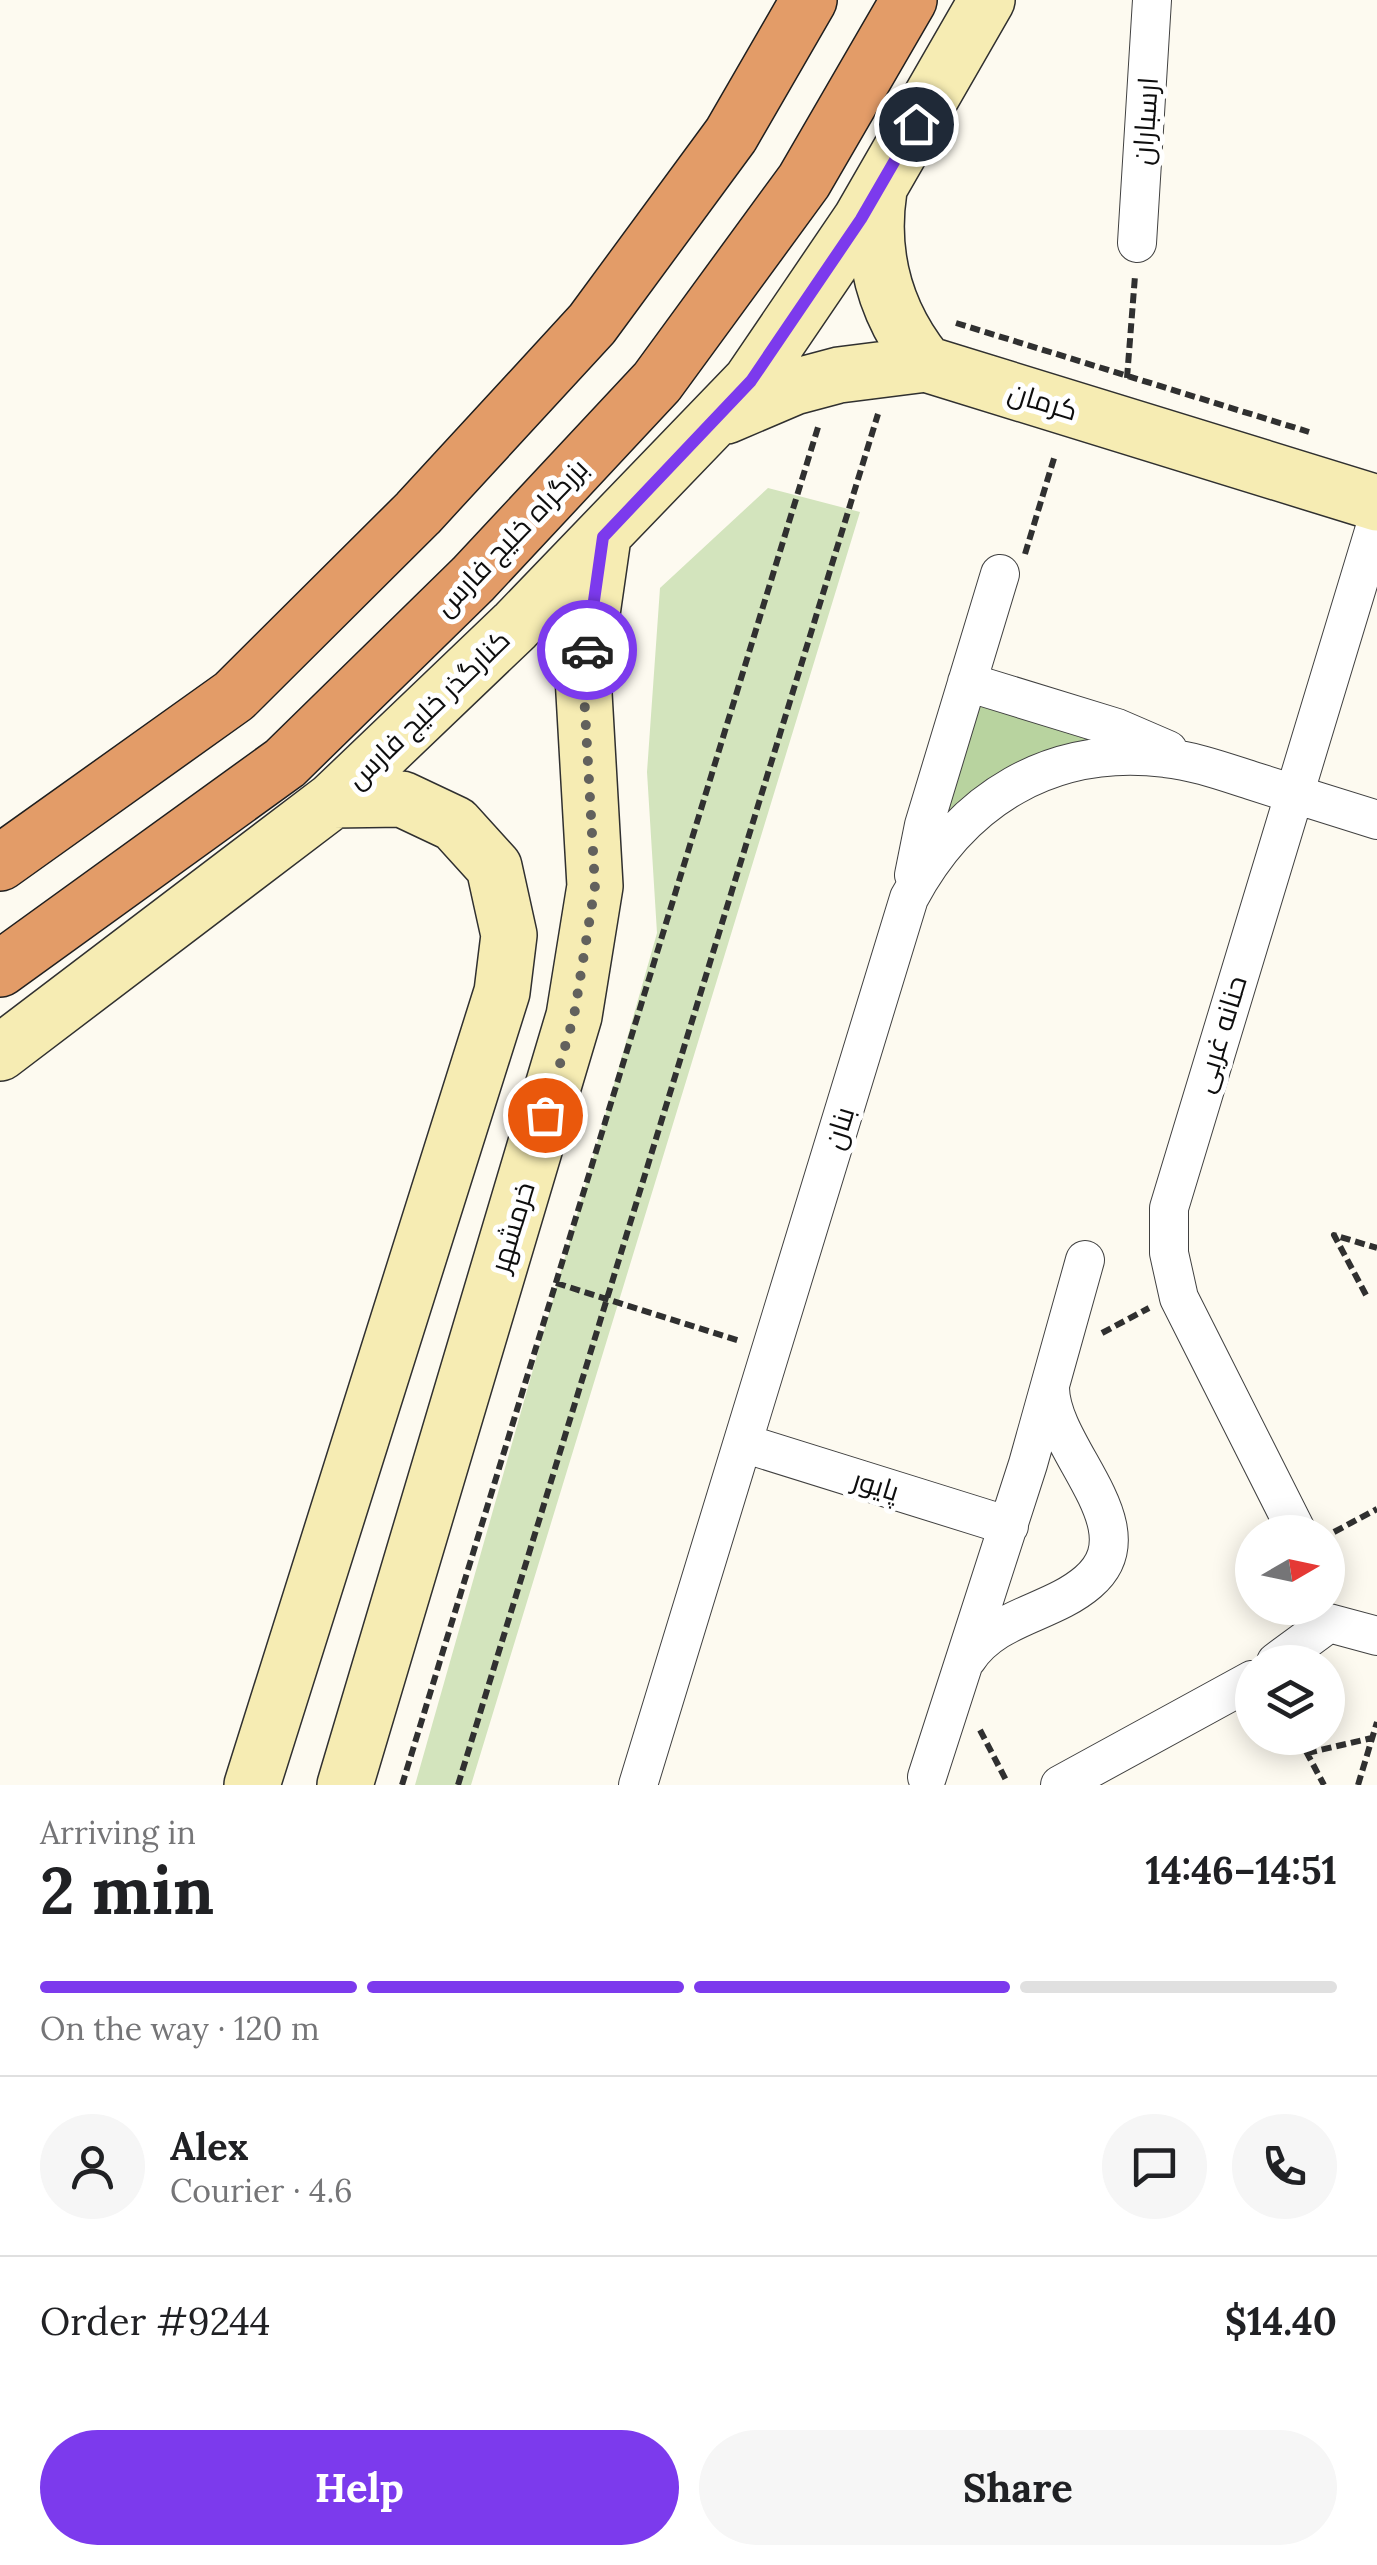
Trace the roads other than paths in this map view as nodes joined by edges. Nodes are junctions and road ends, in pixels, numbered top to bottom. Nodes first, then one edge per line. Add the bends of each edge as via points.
1 (809, 0) edge
2 (910, 0) edge
3 (987, 0) edge
4 (1152, 0) edge
5 (880, 186) junction
6 (1137, 243) road end
7 (932, 341) junction
8 (710, 424) junction
9 (1377, 503) edge
10 (1377, 521) edge
11 (603, 537) junction
12 (1000, 574) dead end
13 (968, 682) junction
14 (1212, 768) junction
15 (1293, 794) junction
16 (333, 800) junction
17 (1377, 820) edge
18 (0, 863) edge
19 (909, 898) junction
20 (0, 969) edge
21 (0, 1053) edge
22 (461, 1117) junction
23 (536, 1148) junction
24 (1085, 1260) dead end
25 (1050, 1381) junction
26 (1065, 1441) junction
27 (742, 1443) junction
28 (1028, 1464) junction
29 (1305, 1515) edge
30 (1008, 1526) junction
31 (991, 1583) junction
32 (1010, 1623) junction
33 (1345, 1623) edge
34 (1315, 1625) edge
35 (1377, 1636) edge
36 (1294, 1645) edge
37 (963, 1664) junction
38 (1235, 1689) edge
39 (927, 1776) dead end
40 (252, 1785) edge
41 (345, 1785) edge
42 (638, 1785) edge
43 (1060, 1785) edge

1 - 18 highway via 731,136 592,324 418,513 234,696
2 - 20 highway, بزرگراه خلیج فارس via 804,182 657,382 473,580 286,762
3 - 5 street, کنارگذر خلیج فارس
4 - 6 street, ارسباران
5 - 7 street via 879,273 898,323
5 - 8 street, کنارگذر خلیج فارس via 751,381
7 - 8 street, کرمان via 868,370 794,387
7 - 9 street, کرمان via 1121,399
8 - 11 street, کنارگذر خلیج فارس
10 - 15 street, حنانه غربی
11 - 16 street, کنارگذر خلیج فارس
11 - 23 street, خرمشهر via 583,676 595,886 574,1016
12 - 13 street
13 - 14 street via 1117,728
13 - 19 street
14 - 15 street, بنان
14 - 19 street, بنان via 1170,758 1106,756 1045,770 965,820
15 - 17 street, بنان
15 - 29 street, حنانه غربی via 1174,1186 1168,1230 1172,1276 1187,1320
16 - 21 street, کنارگذر خلیج فارس
16 - 22 street via 402,798 455,824 494,867 509,935 502,992
19 - 27 street, بنان
22 - 23 street
22 - 40 street
23 - 41 street, خرمشهر
24 - 25 street
25 - 26 street via 1053,1414
25 - 28 street
26 - 28 street via 1043,1446
26 - 32 street via 1106,1513 1107,1554 1084,1586
27 - 30 street, پایور
27 - 42 street, بنان
28 - 30 street
30 - 31 street
31 - 32 street via 993,1606
31 - 37 street
32 - 37 street via 984,1639
33 - 35 street
34 - 36 street
37 - 39 street
38 - 43 street

